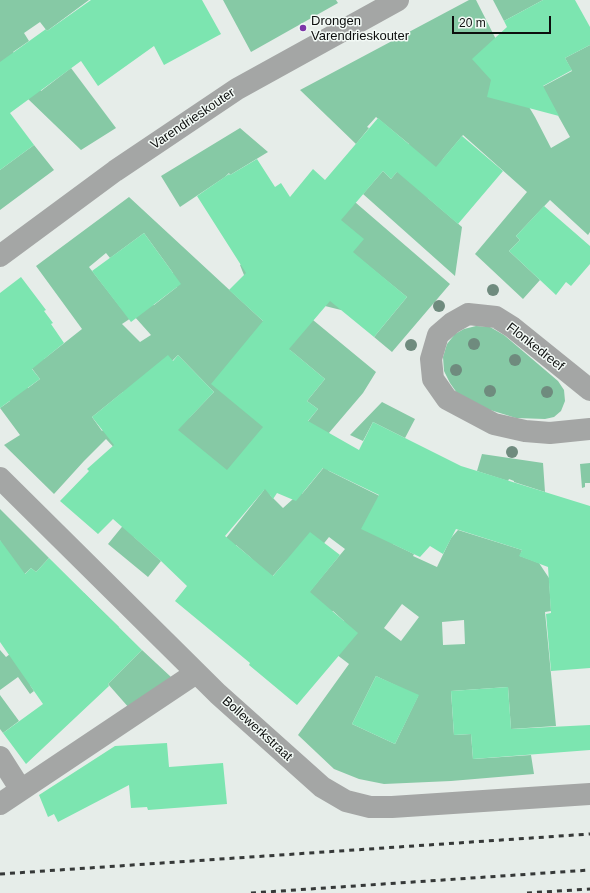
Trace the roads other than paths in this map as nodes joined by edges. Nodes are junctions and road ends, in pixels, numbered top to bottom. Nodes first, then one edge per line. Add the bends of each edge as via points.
1 (398, 0) edge
2 (0, 256) edge
3 (590, 390) edge
4 (590, 429) edge
5 (0, 478) edge
6 (196, 673) junction
7 (0, 757) edge
8 (21, 790) junction
9 (590, 794) edge
10 (0, 804) edge

1 - 2 street, Varendrieskouter via 237,89 115,171
3 - 4 street, Flonkedreef via 496,317 468,314 452,323 438,335 431,359 433,379 447,399 494,424 550,433
5 - 6 street, Bollewerkstraat
6 - 8 street
6 - 9 street, Bollewerkstraat via 322,787 346,801 370,807 392,807
7 - 8 street
8 - 10 street

